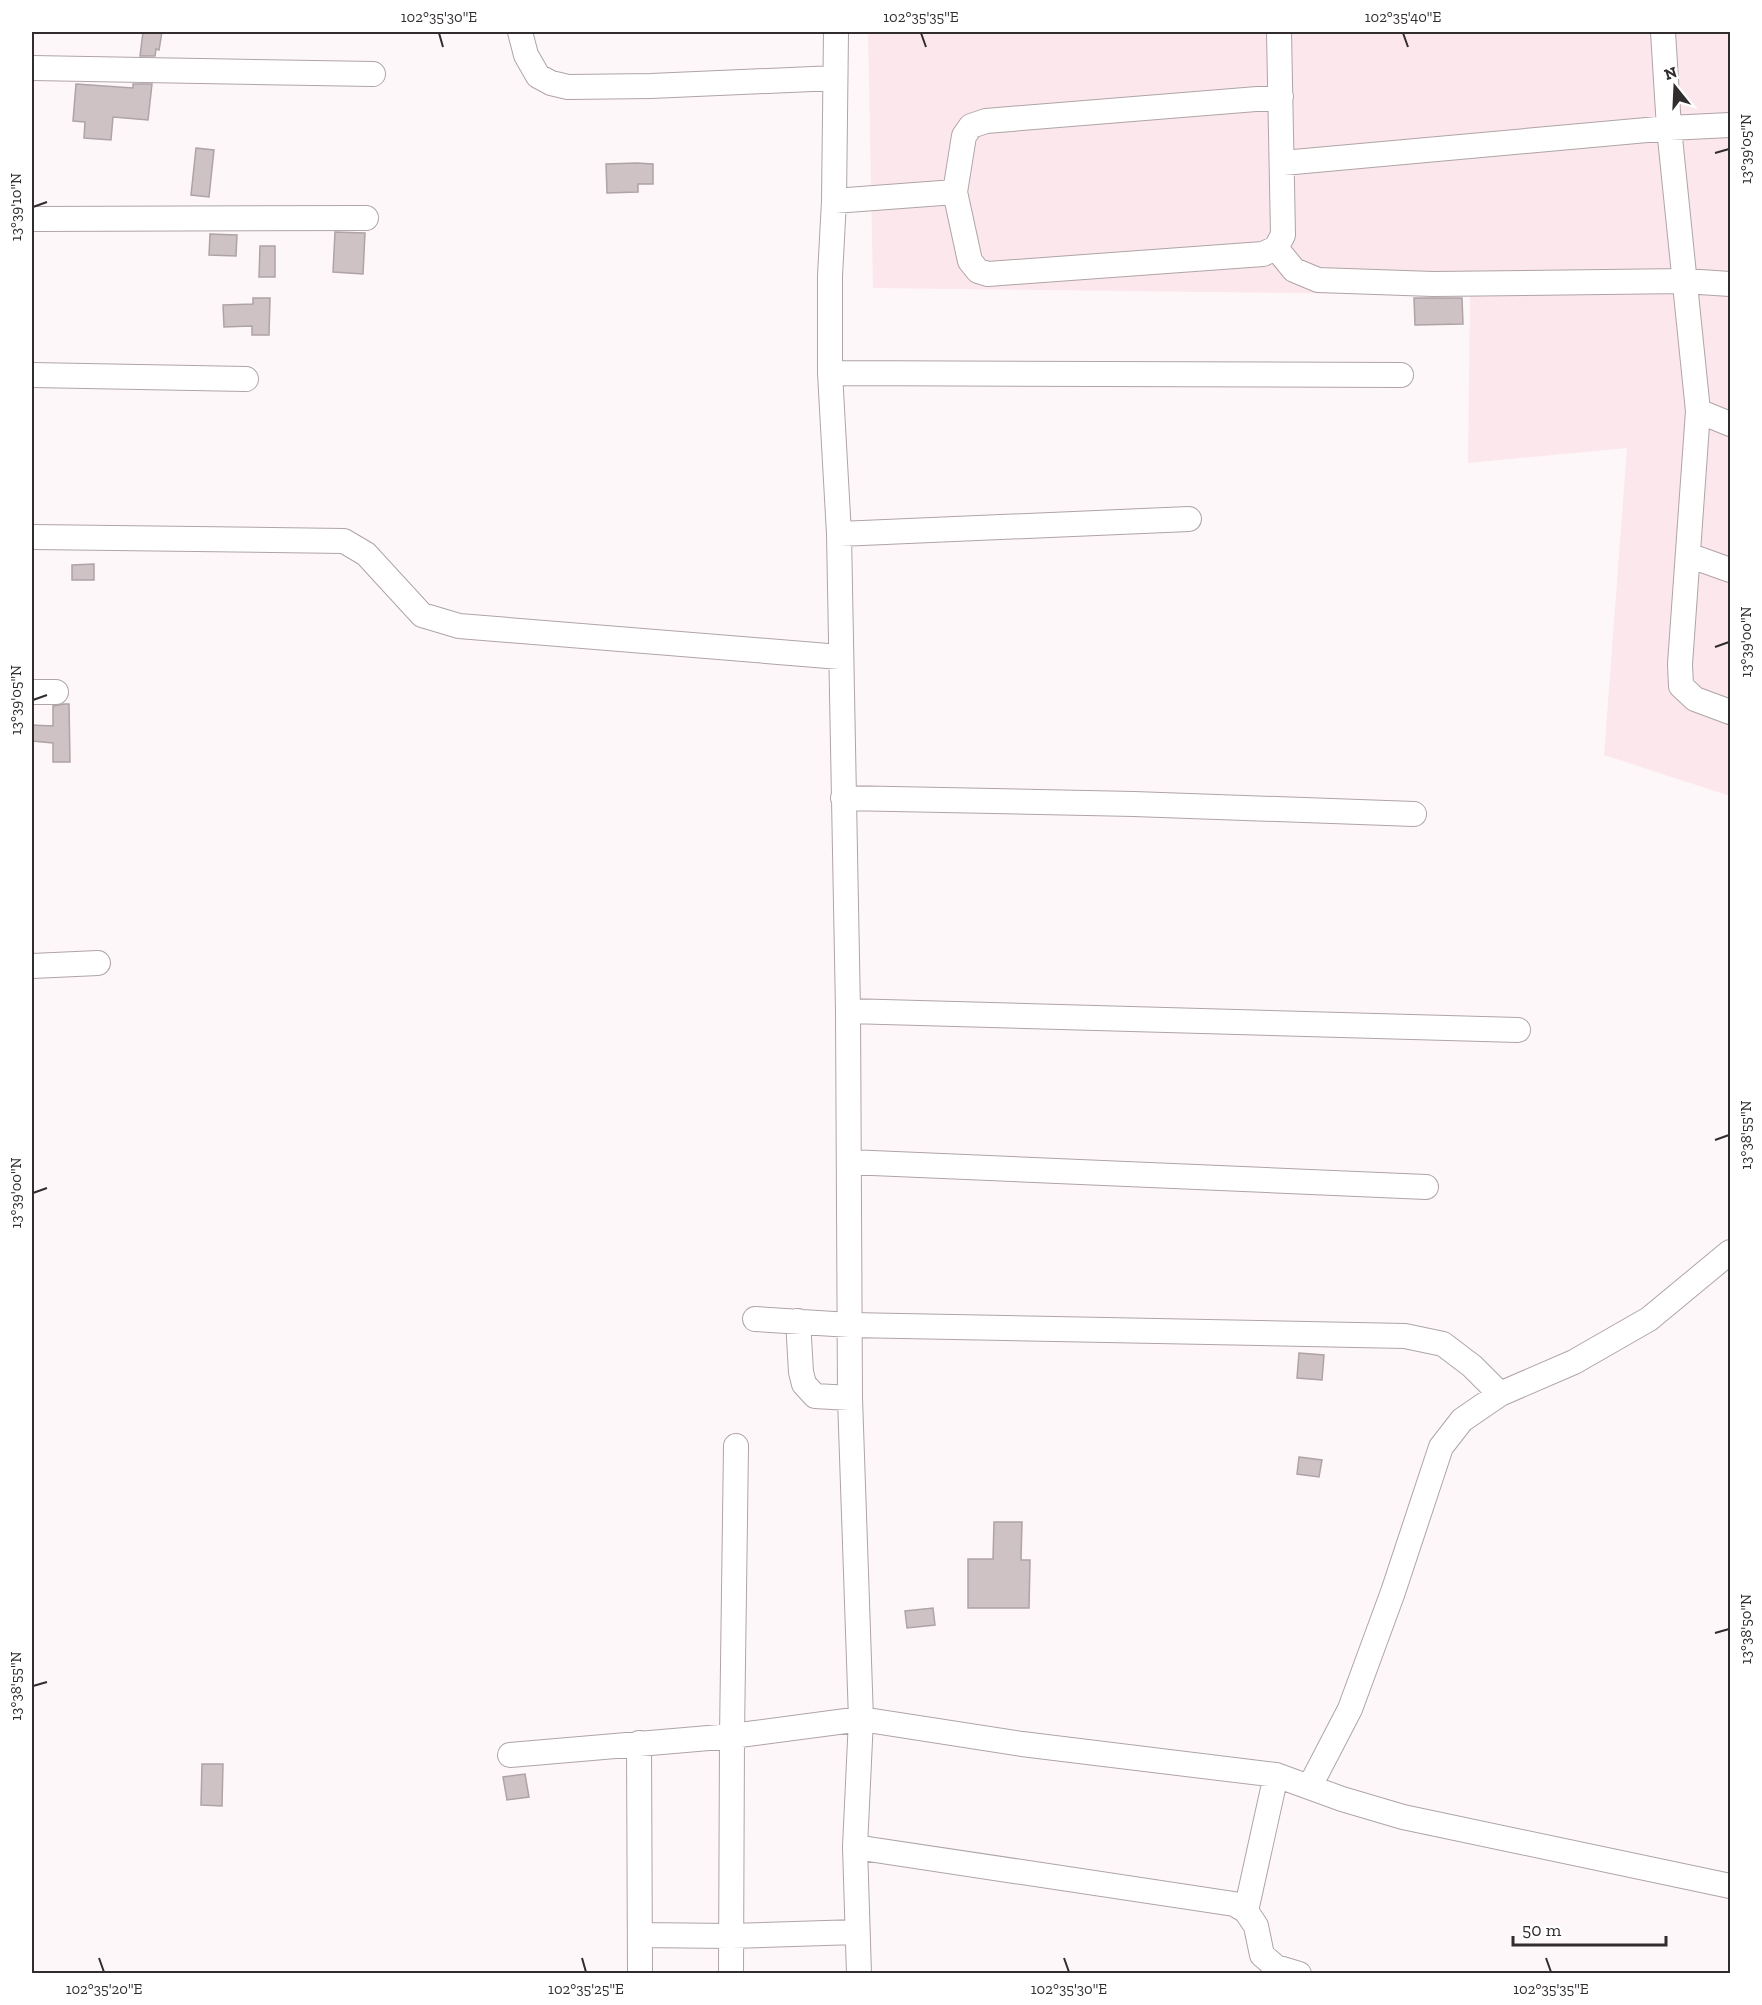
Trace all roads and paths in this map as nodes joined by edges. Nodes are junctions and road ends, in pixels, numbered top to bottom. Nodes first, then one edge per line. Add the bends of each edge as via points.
1 (520, 32) edge
2 (836, 32) edge
3 (1279, 32) edge
4 (1663, 32) edge
5 (32, 68) edge
6 (373, 74) dead end
7 (835, 78) junction
8 (1281, 97) junction
9 (1731, 125) edge
10 (1670, 128) junction
11 (1283, 163) junction
12 (955, 192) junction
13 (834, 201) junction
14 (366, 218) dead end
15 (32, 219) edge
16 (1276, 248) junction
17 (1685, 281) junction
18 (1730, 284) edge
19 (830, 373) junction
20 (32, 375) edge
21 (1401, 375) dead end
22 (246, 379) dead end
23 (1698, 411) junction
24 (1731, 424) edge
25 (1189, 519) dead end
26 (839, 534) junction
27 (32, 537) edge
28 (1688, 555) junction
29 (1731, 570) edge
30 (840, 657) junction
31 (32, 692) edge
32 (56, 692) dead end
33 (1731, 712) edge
34 (843, 798) junction
35 (1414, 814) dead end
36 (98, 963) dead end
37 (32, 966) edge
38 (848, 1011) junction
39 (1518, 1030) dead end
40 (849, 1162) junction
41 (1426, 1187) dead end
42 (1731, 1252) edge
43 (755, 1319) dead end
44 (798, 1321) junction
45 (850, 1325) junction
46 (1500, 1394) junction
47 (850, 1398) junction
48 (736, 1446) dead end
49 (861, 1719) junction
50 (732, 1736) junction
51 (639, 1743) junction
52 (510, 1755) dead end
53 (1276, 1775) junction
54 (1310, 1786) junction
55 (855, 1847) junction
56 (1731, 1886) edge
57 (1246, 1911) junction
58 (858, 1932) junction
59 (640, 1935) junction
60 (731, 1936) junction
61 (640, 1974) edge
62 (731, 1974) edge
63 (859, 1974) edge
64 (1299, 1974) edge

1 - 7 street via 526,55 538,76 568,87
2 - 7 street
3 - 8 street
4 - 10 street
5 - 6 street
7 - 13 street
8 - 11 street
8 - 12 street via 986,121 971,126 964,136
9 - 10 street
10 - 11 street
10 - 17 street
11 - 16 street via 1283,235
12 - 13 street
12 - 16 street via 970,261 978,271 988,274 1263,254
13 - 19 street
14 - 15 street
16 - 17 street via 1294,270 1318,280 1433,284
17 - 18 street
17 - 23 street
19 - 21 street
19 - 26 street
20 - 22 street
23 - 24 street
23 - 28 street
25 - 26 street
26 - 30 street
27 - 30 street via 344,541 366,554 422,615 459,626
28 - 29 street
28 - 33 street via 1681,686 1695,699
30 - 34 street
31 - 32 street
34 - 35 street
34 - 38 street
36 - 37 street
38 - 39 street
38 - 40 street
40 - 41 street
40 - 45 street
42 - 46 street via 1649,1319 1574,1362
43 - 44 street
44 - 45 street
44 - 47 street via 804,1384 815,1396
45 - 46 street via 1405,1336 1443,1344
45 - 47 street
46 - 54 street via 1462,1420 1441,1448 1350,1709
47 - 49 street
48 - 50 street
49 - 50 street
49 - 53 street via 1022,1744
49 - 55 street
50 - 51 street
50 - 60 street
51 - 52 street
51 - 59 street
53 - 54 street
53 - 57 street
54 - 56 street via 1403,1817
55 - 57 street via 1234,1904
55 - 58 street
57 - 64 street via 1256,1926 1262,1955 1276,1967
58 - 60 street
58 - 63 street
59 - 60 street
59 - 61 street
60 - 62 street

